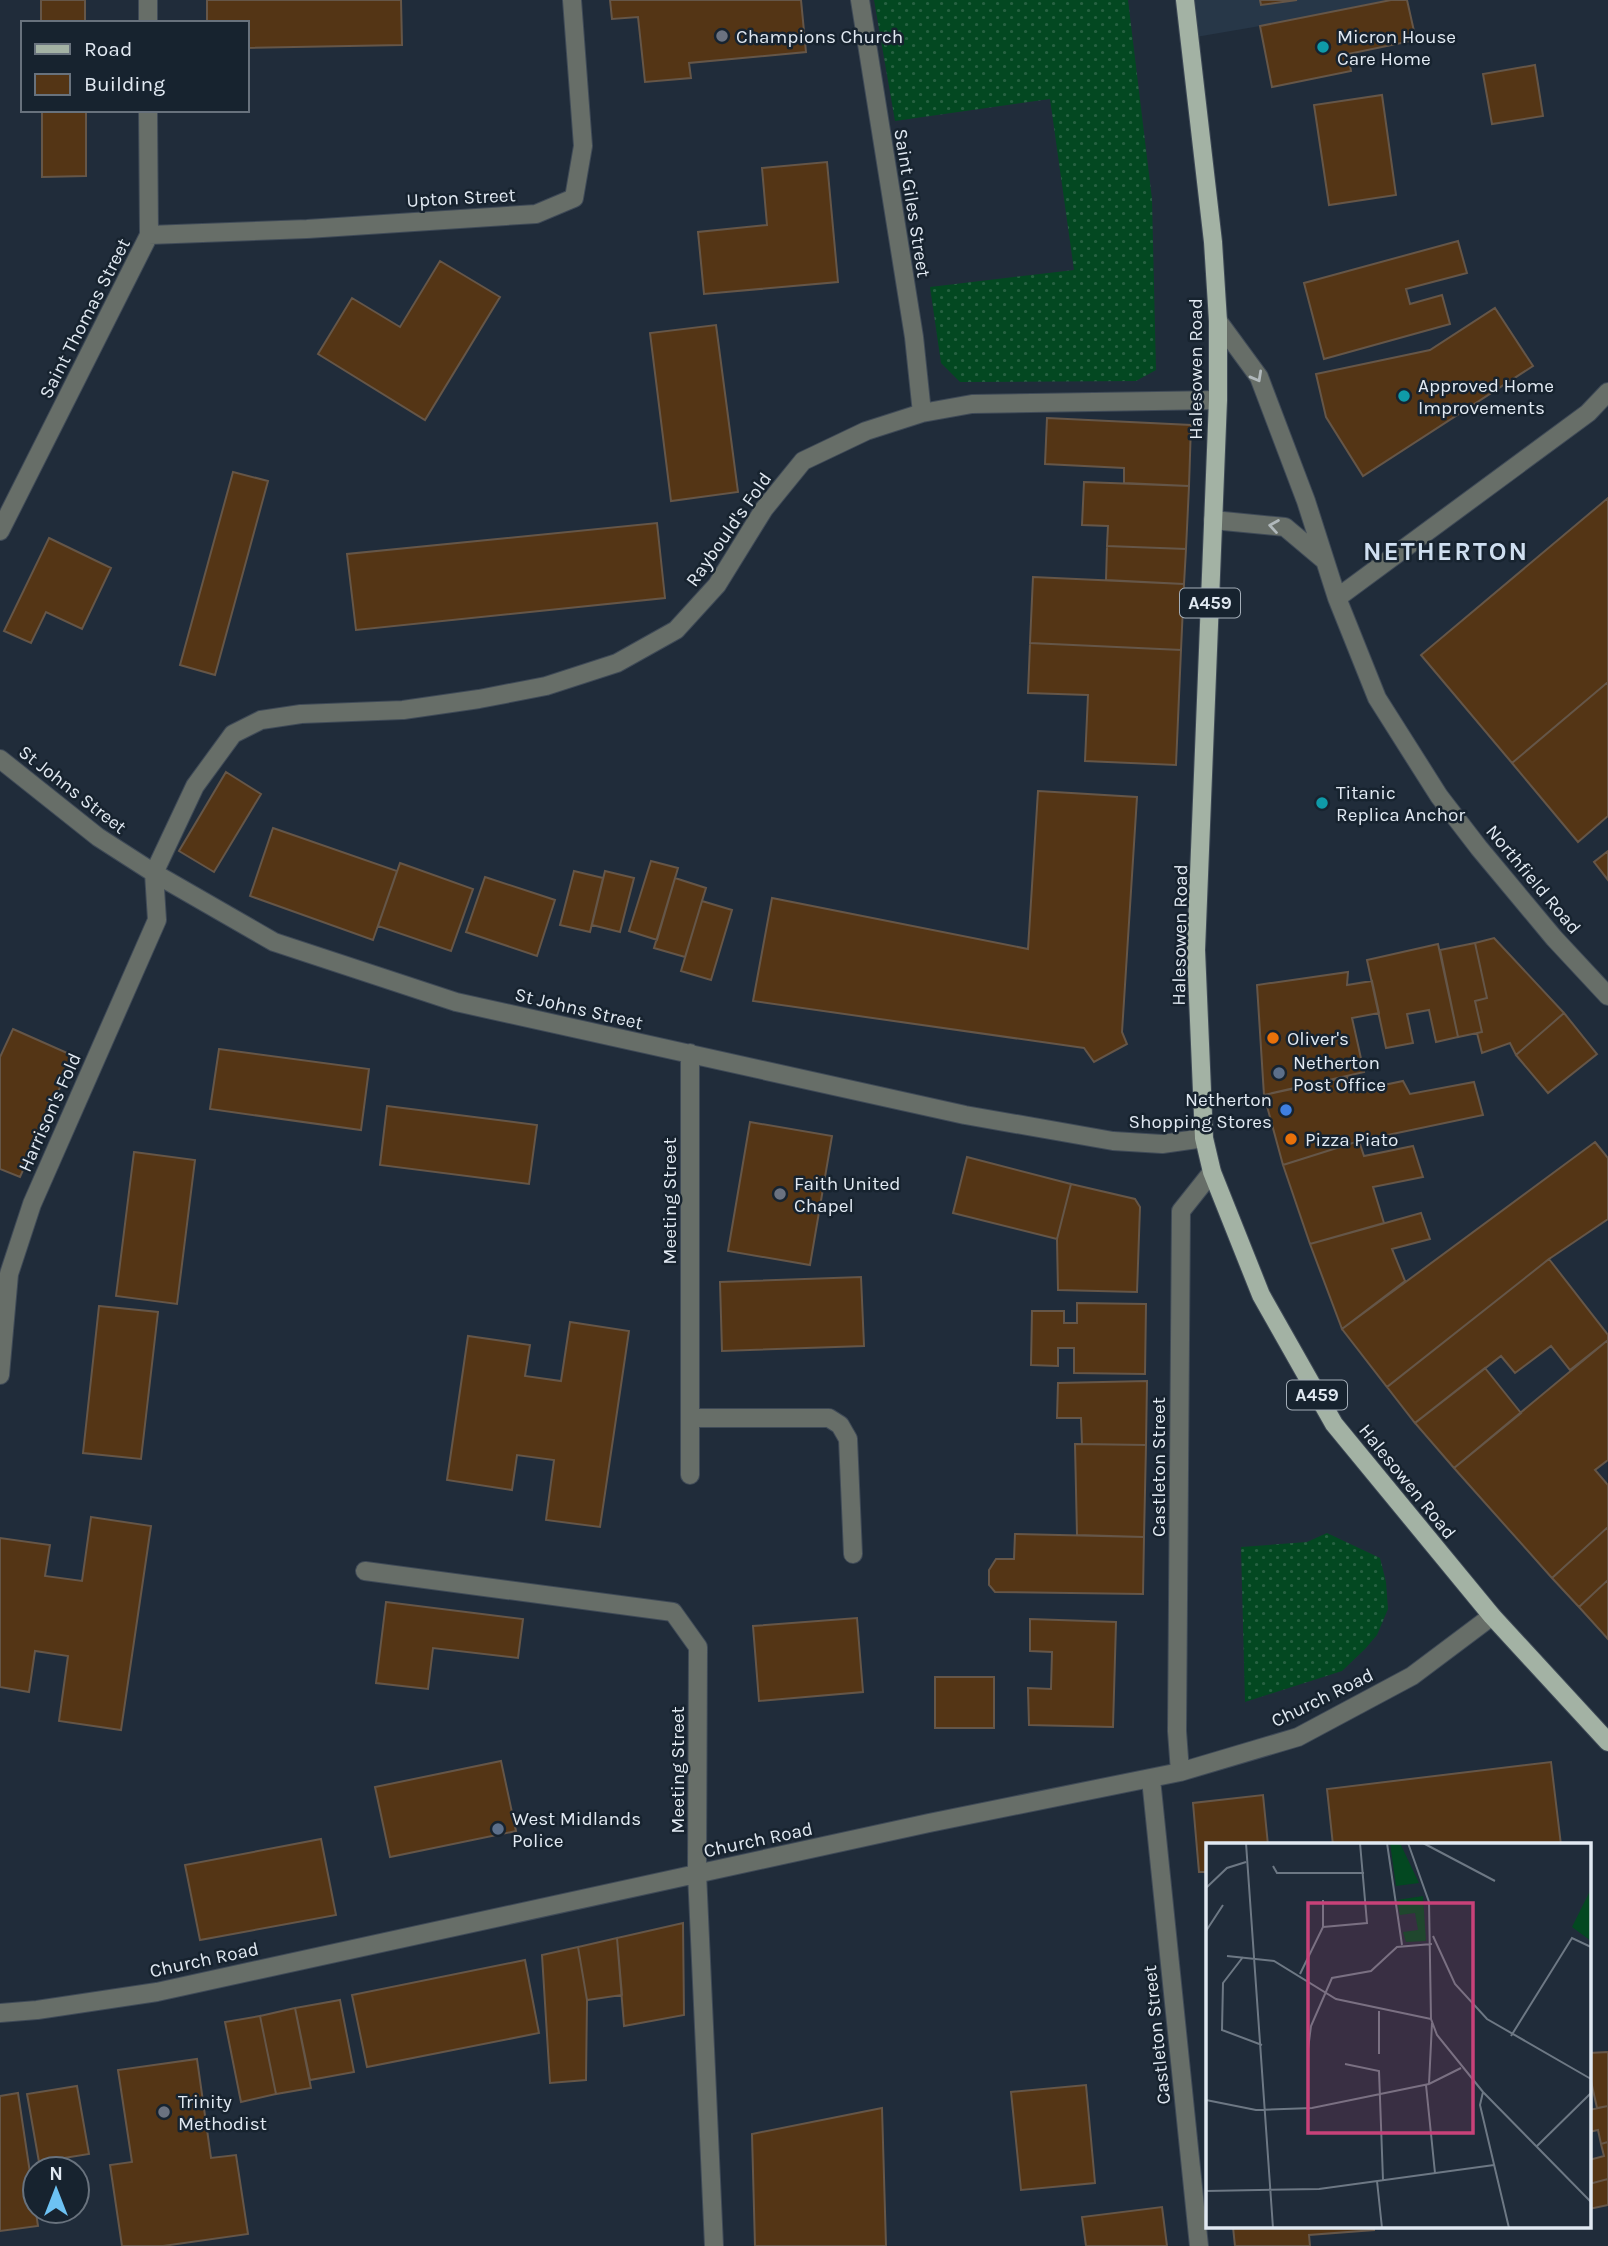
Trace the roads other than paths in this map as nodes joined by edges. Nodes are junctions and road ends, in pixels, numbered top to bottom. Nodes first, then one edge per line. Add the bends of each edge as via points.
1 (148, 0) edge
2 (572, 0) edge
3 (860, 0) edge
4 (1185, 0) edge
5 (148, 21) edge
6 (148, 112) edge
7 (149, 235) junction
8 (1218, 321) junction
9 (1608, 392) edge
10 (1218, 400) junction
11 (922, 413) junction
12 (1213, 520) junction
13 (0, 531) edge
14 (1323, 559) junction
15 (1337, 598) junction
16 (0, 759) edge
17 (154, 873) junction
18 (1608, 996) edge
19 (690, 1054) junction
20 (1205, 1138) junction
21 (1212, 1172) junction
22 (0, 1375) edge
23 (690, 1418) junction
24 (690, 1475) dead end
25 (853, 1554) dead end
26 (365, 1571) dead end
27 (1492, 1616) junction
28 (1608, 1742) edge
29 (1180, 1772) junction
30 (1151, 1779) junction
31 (697, 1873) junction
32 (0, 2012) edge
33 (714, 2246) edge
34 (1199, 2246) edge

1 - 5 street
2 - 7 street, Upton Street via 583,146 574,198 536,214
3 - 11 street, Saint Giles Street
4 - 8 main road, Halesowen Road / A459
6 - 7 street, Saint Thomas Street
7 - 13 street, Saint Thomas Street
8 - 10 main road, Halesowen Road / A459
8 -> 14 street, Northfield Road via 1259,377
9 - 15 street via 1588,413
10 - 11 street, Raybould's Fold via 972,404
10 - 12 main road, Halesowen Road / A459
11 - 17 street, Raybould's Fold via 866,430 803,461 764,509 717,585 676,630 617,663 546,686 479,699 403,710 301,714 261,720 233,734 195,786
14 -> 12 street via 1285,527
12 - 20 main road, Halesowen Road / A459 via 1196,950
14 - 15 street, Northfield Road
15 - 18 street, Northfield Road via 1377,698 1439,796 1554,938
16 - 17 street, St Johns Street via 98,838
17 - 19 street, St Johns Street via 274,942 456,1002
17 - 22 street, Harrison's Fold via 157,919 32,1204 9,1274
19 - 20 street, St Johns Street via 965,1115 1114,1141 1162,1144
19 - 23 street, Meeting Street
20 - 21 main road, Halesowen Road / A459
21 - 27 main road, Halesowen Road / A459 via 1261,1296 1334,1424
21 - 29 street, Castleton Street via 1181,1211
23 - 24 street, Meeting Street
23 - 25 street via 829,1418 839,1425 848,1439
26 - 31 street, Meeting Street via 673,1612 698,1647
27 - 28 main road, Halesowen Road / A459
27 - 29 street, Church Road via 1412,1676 1298,1737
29 - 30 street, Church Road
30 - 31 street, Church Road
30 - 34 street, Castleton Street
31 - 32 street, Church Road via 157,1992
31 - 33 street, Meeting Street

